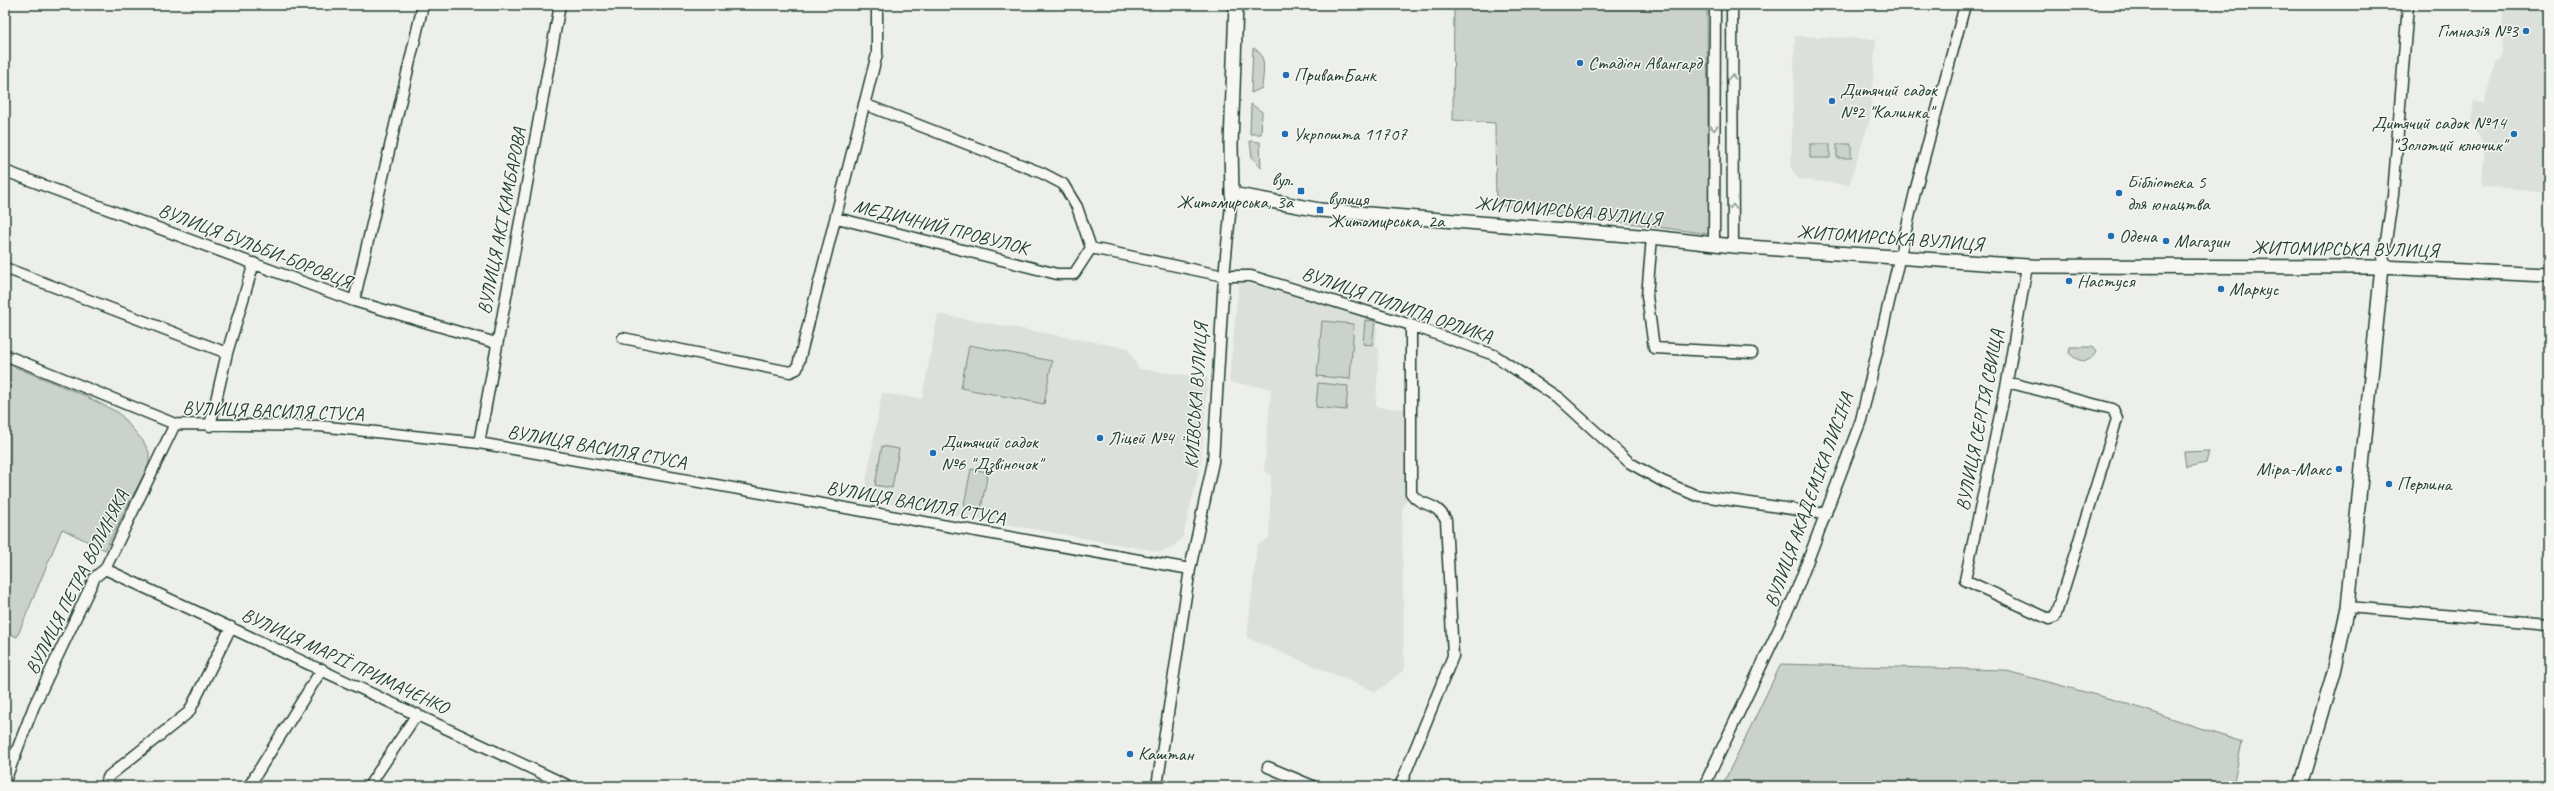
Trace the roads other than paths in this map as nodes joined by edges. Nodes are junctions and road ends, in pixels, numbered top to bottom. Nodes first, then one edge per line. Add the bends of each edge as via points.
1 (424, 5) edge
2 (560, 5) edge
3 (878, 5) edge
4 (1236, 5) edge
5 (1714, 5) edge
6 (1732, 5) edge
7 (1965, 5) edge
8 (2408, 5) edge
9 (864, 104) junction
10 (5, 171) edge
11 (1232, 194) junction
12 (837, 218) junction
13 (1652, 237) junction
14 (1714, 243) junction
15 (1733, 246) junction
16 (1091, 248) junction
17 (1900, 257) junction
18 (254, 263) junction
19 (2027, 266) junction
20 (2382, 267) junction
21 (5, 268) edge
22 (2549, 275) edge
23 (1224, 276) junction
24 (354, 302) junction
25 (1411, 324) junction
26 (623, 338) dead end
27 (496, 342) junction
28 (227, 353) junction
29 (1752, 353) dead end
30 (5, 354) edge
31 (2007, 382) junction
32 (175, 424) junction
33 (210, 426) junction
34 (479, 443) junction
35 (1826, 514) junction
36 (105, 569) junction
37 (1190, 569) junction
38 (2348, 608) junction
39 (2549, 624) edge
40 (231, 626) junction
41 (322, 669) junction
42 (417, 714) junction
43 (10, 755) edge
44 (1268, 767) dead end
45 (5, 781) edge
46 (1159, 785) edge
47 (104, 786) edge
48 (249, 786) edge
49 (370, 786) edge
50 (570, 786) edge
51 (1314, 786) edge
52 (1400, 786) edge
53 (1704, 786) edge
54 (2301, 786) edge

1 - 24 street
2 - 27 street, ВУЛИЦЯ АКІ КАМБАРОВА
3 - 9 street, МЕДИЧНИЙ ПРОВУЛОК via 877,54
4 - 11 main road, КИЇВСЬКА ВУЛИЦЯ via 1231,145
5 -> 14 street
15 -> 6 street
7 - 17 street, ВУЛИЦЯ АКАДЕМІКА ЛИСІНА
8 - 20 street via 2393,195
9 - 12 street, МЕДИЧНИЙ ПРОВУЛОК
9 - 16 street via 1042,173 1064,184 1077,207
10 - 18 street, ВУЛИЦЯ БУЛЬБИ-БОРОВЦЯ
11 - 13 main road, ЖИТОМИРСЬКА ВУЛИЦЯ via 1320,210
11 - 23 street, КИЇВСЬКА ВУЛИЦЯ
12 - 16 street, МЕДИЧНИЙ ПРОВУЛОК via 1057,274 1074,274
12 - 26 street via 794,371
13 - 14 main road, ЖИТОМИРСЬКА ВУЛИЦЯ
13 - 29 street via 1647,296 1654,348
14 - 15 main road, ЖИТОМИРСЬКА ВУЛИЦЯ
15 - 17 main road, ЖИТОМИРСЬКА ВУЛИЦЯ
16 - 23 street
17 - 19 main road, ЖИТОМИРСЬКА ВУЛИЦЯ
17 - 35 street, ВУЛИЦЯ АКАДЕМІКА ЛИСІНА via 1861,420
18 - 24 street, ВУЛИЦЯ БУЛЬБИ-БОРОВЦЯ
18 - 28 street
19 - 20 main road, ЖИТОМИРСЬКА ВУЛИЦЯ
19 - 31 street, ВУЛИЦЯ СЕРГІЯ СВИЩА
20 - 22 main road, ЖИТОМИРСЬКА ВУЛИЦЯ
20 - 38 main road
21 - 28 street
23 - 25 street, ВУЛИЦЯ ПИЛИПА ОРЛИКА via 1251,276
23 - 37 street, КИЇВСЬКА ВУЛИЦЯ via 1212,462
24 - 27 street, ВУЛИЦЯ БУЛЬБИ-БОРОВЦЯ
25 - 35 street, ВУЛИЦЯ ПИЛИПА ОРЛИКА via 1494,355 1560,399 1630,463 1662,481 1695,495
25 - 52 street via 1411,493 1415,499 1440,509 1446,520 1453,656
27 - 34 street, ВУЛИЦЯ АКІ КАМБАРОВА
28 - 33 street
30 - 32 street, ВУЛИЦЯ ВАСИЛЯ СТУСА
31 - 31 street, ВУЛИЦЯ СЕРГІЯ СВИЩА via 1964,580 2049,619 2055,617 2117,419 2114,409
32 - 33 street, ВУЛИЦЯ ВАСИЛЯ СТУСА
32 - 36 street, ВУЛИЦЯ ПЕТРА ВОЛИНЯКА
33 - 34 street, ВУЛИЦЯ ВАСИЛЯ СТУСА via 319,426
34 - 37 street, ВУЛИЦЯ ВАСИЛЯ СТУСА
35 - 53 street, ВУЛИЦЯ АКАДЕМІКА ЛИСІНА via 1794,597
36 - 40 street, ВУЛИЦЯ МАРІЇ ПРИМАЧЕНКО
36 - 43 street, ВУЛИЦЯ ПЕТРА ВОЛИНЯКА via 95,577
37 - 46 street, КИЇВСЬКА ВУЛИЦЯ
38 - 39 street
38 - 54 main road via 2334,672
40 - 41 street, ВУЛИЦЯ МАРІЇ ПРИМАЧЕНКО
40 - 47 street via 189,712 109,776
41 - 42 street, ВУЛИЦЯ МАРІЇ ПРИМАЧЕНКО
41 - 48 street
42 - 49 street
42 - 50 street, ВУЛИЦЯ МАРІЇ ПРИМАЧЕНКО
43 - 45 street, ВУЛИЦЯ ПЕТРА ВОЛИНЯКА
44 - 51 street

